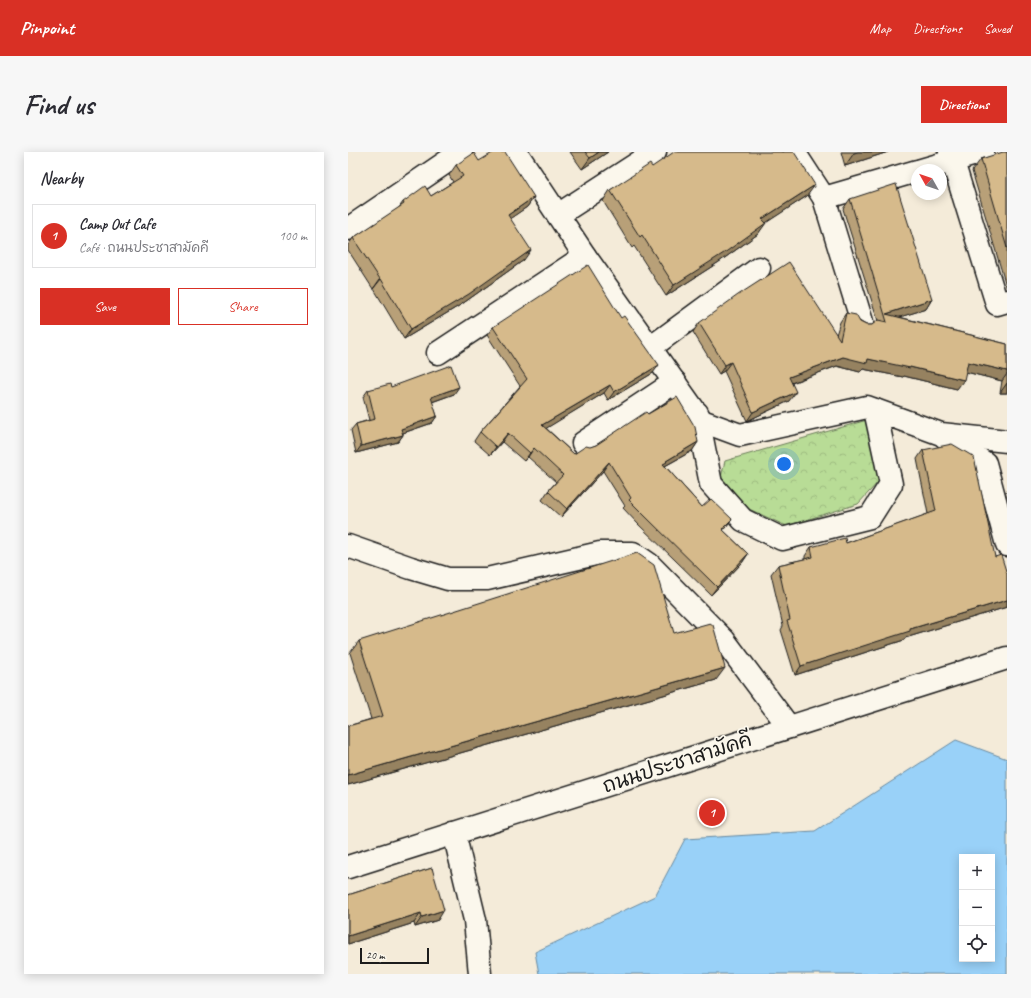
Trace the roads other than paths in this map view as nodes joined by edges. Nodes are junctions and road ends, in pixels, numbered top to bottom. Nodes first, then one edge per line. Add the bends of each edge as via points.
1 (461, 152) edge
2 (516, 152) edge
3 (655, 152) edge
4 (794, 152) edge
5 (983, 152) edge
6 (951, 157) edge
7 (935, 164) edge
8 (911, 173) edge
9 (824, 198) junction
10 (558, 215) junction
11 (348, 229) edge
12 (585, 256) junction
13 (759, 268) dead end
14 (1002, 303) edge
15 (862, 322) edge
16 (650, 348) junction
17 (438, 353) dead end
18 (675, 382) junction
19 (875, 410) junction
20 (697, 414) junction
21 (941, 434) junction
22 (1007, 442) edge
23 (583, 443) dead end
24 (1007, 544) edge
25 (348, 546) edge
26 (1007, 658) edge
27 (789, 727) junction
28 (454, 833) junction
29 (348, 867) edge
30 (480, 974) edge

1 - 11 street
2 - 10 street
3 - 10 street
4 - 9 street
5 - 6 street
6 - 7 street
6 - 14 street
8 - 9 street
9 - 15 street
10 - 12 street
12 - 16 street
12 - 17 street
13 - 16 street
16 - 18 street
18 - 20 street
18 - 23 street
19 - 20 street via 867,407 740,435 702,421
19 - 20 street via 890,484 870,517 782,538 743,520 711,484
19 - 21 street
21 - 22 street
21 - 24 street via 985,463
25 - 27 street via 448,579 487,578 600,553 633,553 649,564 724,640
26 - 27 street, ถนนประชาสามัคคี
27 - 28 street, ถนนประชาสามัคคี
28 - 29 street, ถนนประชาสามัคคี
28 - 30 street via 476,920

